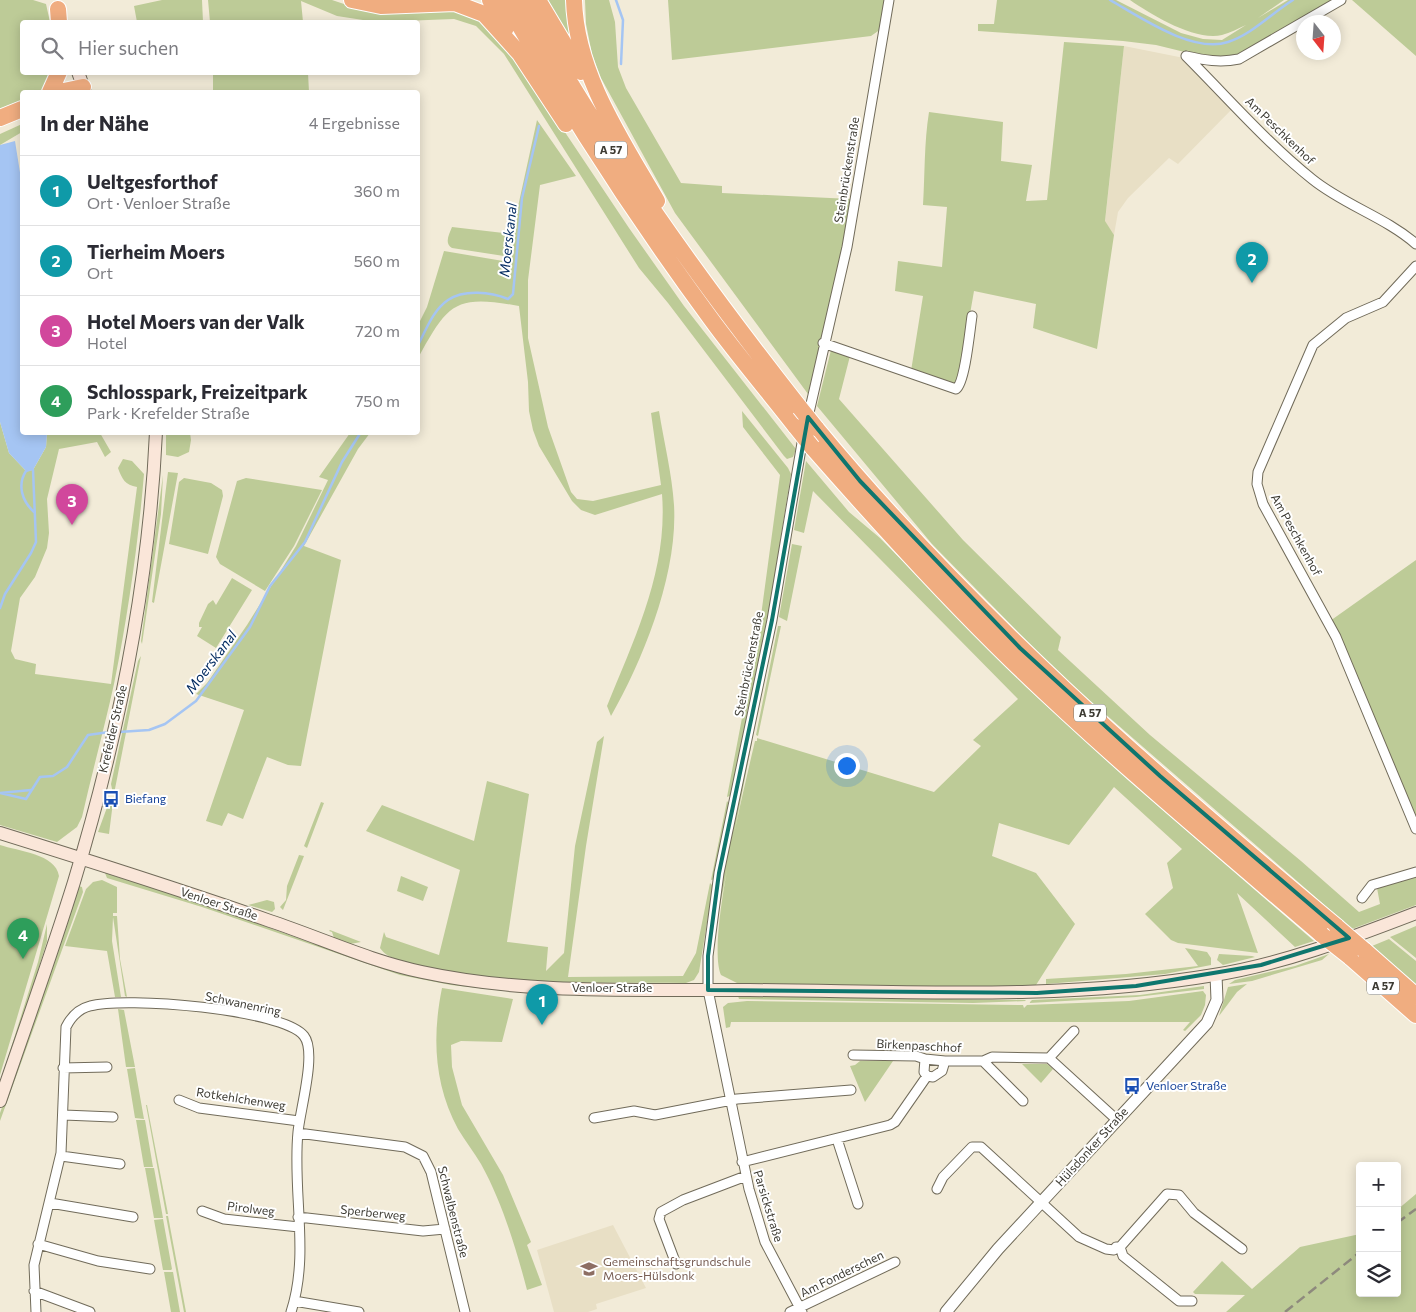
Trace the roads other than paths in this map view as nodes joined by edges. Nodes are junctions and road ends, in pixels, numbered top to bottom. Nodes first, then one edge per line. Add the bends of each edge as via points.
1 (352, 0) edge
2 (490, 0) edge
3 (506, 0) edge
4 (522, 0) edge
5 (538, 0) edge
6 (574, 0) edge
7 (888, 0) edge
8 (1341, 0) edge
9 (520, 54) junction
10 (58, 75) edge
11 (81, 86) edge
12 (51, 90) edge
13 (66, 90) edge
14 (20, 110) edge
15 (0, 118) edge
16 (20, 119) edge
17 (0, 127) edge
18 (617, 129) junction
19 (642, 222) junction
20 (1416, 244) edge
21 (1416, 266) edge
22 (712, 292) junction
23 (972, 316) dead end
24 (823, 343) junction
25 (156, 435) edge
26 (1416, 829) edge
27 (0, 833) edge
28 (80, 858) junction
29 (105, 866) junction
30 (1416, 872) edge
31 (74, 883) junction
32 (1362, 898) dead end
33 (1416, 913) edge
34 (1329, 931) junction
35 (1357, 954) junction
36 (1216, 975) junction
37 (708, 990) junction
38 (1416, 996) edge
39 (1416, 1015) edge
40 (1074, 1031) dead end
41 (853, 1055) dead end
42 (1049, 1058) junction
43 (925, 1060) junction
44 (945, 1061) junction
45 (983, 1061) junction
46 (63, 1068) junction
47 (107, 1068) dead end
48 (927, 1076) junction
49 (851, 1090) dead end
50 (179, 1100) dead end
51 (730, 1100) junction
52 (0, 1101) edge
53 (1023, 1101) dead end
54 (64, 1115) junction
55 (114, 1118) dead end
56 (594, 1118) dead end
57 (299, 1120) junction
58 (1117, 1120) junction
59 (298, 1133) junction
60 (836, 1139) junction
61 (60, 1156) junction
62 (742, 1162) junction
63 (120, 1164) dead end
64 (746, 1176) junction
65 (938, 1190) dead end
66 (50, 1203) junction
67 (1041, 1203) junction
68 (858, 1204) dead end
69 (202, 1211) dead end
70 (133, 1217) dead end
71 (299, 1222) junction
72 (445, 1229) junction
73 (38, 1244) junction
74 (1242, 1249) dead end
75 (1119, 1250) junction
76 (895, 1262) dead end
77 (676, 1264) dead end
78 (150, 1269) dead end
79 (34, 1291) junction
80 (294, 1301) junction
81 (1192, 1301) dead end
82 (801, 1310) edge
83 (36, 1312) edge
84 (90, 1312) edge
85 (291, 1312) edge
86 (359, 1312) edge
87 (465, 1312) edge
88 (790, 1312) edge
89 (946, 1312) edge

1 - 9 highway via 381,6 436,2 465,5 491,20
2 - 9 highway
3 - 19 highway, A 57 via 541,64
4 - 22 highway, A 57 via 620,163 654,215
5 - 18 highway
6 - 18 highway via 574,22 582,59
7 - 24 street, Steinbrückenstraße via 847,247
8 - 20 street, Am Peschkenhof via 1239,59 1226,62 1186,56 1313,180 1345,201 1398,228
9 - 19 highway via 612,192
10 - 12 highway
11 - 13 highway
14 - 15 highway
16 - 17 highway
18 - 22 highway via 670,225
19 - 34 highway, A 57, bridge via 712,321 812,447 942,591 1011,660 1153,790
21 - 26 street, Am Peschkenhof via 1383,302 1346,318 1313,345 1258,472 1256,484 1263,504 1336,638
22 - 34 highway, A 57, bridge via 816,428 951,580 1020,648
23 - 24 street via 960,386 956,389
24 - 37 street, Steinbrückenstraße via 796,471 770,629 719,874 708,956
25 - 28 main road, Krefelder Straße via 143,571 131,648
27 - 28 main road, Venloer Straße
28 - 29 main road, Venloer Straße
28 - 31 main road, Krefelder Straße
29 - 31 main road via 87,871
29 - 37 main road, Venloer Straße via 421,972 506,986
30 - 32 street via 1372,885
31 - 52 main road, Krefelder Straße
33 - 36 main road via 1322,947
34 - 35 highway, A 57, bridge
35 - 38 highway, A 57
35 - 39 highway, A 57
36 - 37 main road, Venloer Straße via 1136,986 1037,993
36 - 58 street, Hülsdonker Straße via 1217,1000 1207,1022
37 - 51 street, Parsickstraße
40 - 42 street
41 - 43 street, Birkenpaschhof via 916,1056
42 - 45 street, Birkenpaschhof via 992,1057
42 - 58 street
43 - 44 street, Birkenpaschhof
43 - 48 street
44 - 45 street, Birkenpaschhof
44 - 48 street via 938,1075
45 - 53 street
46 - 47 street
46 - 54 street, Schwanenring
46 - 57 street, Schwanenring via 66,1027 72,1016 90,1006 153,1002 266,1019 299,1031 308,1043
48 - 60 street via 895,1122
49 - 51 street
50 - 57 street, Rotkehlchenweg via 199,1108
51 - 56 street via 655,1115 644,1111
51 - 62 street, Parsickstraße
54 - 55 street
54 - 61 street, Schwanenring
57 - 59 street, Schwanenring
58 - 67 street, Hülsdonker Straße
59 - 71 street, Schwanenring via 295,1169
59 - 72 street, Schwalbenstraße via 416,1151 428,1163
60 - 62 street
60 - 68 street
61 - 63 street
61 - 66 street, Schwanenring
62 - 64 street, Parsickstraße
64 - 77 street via 661,1212 659,1219
64 - 82 street, Parsickstraße via 765,1242
65 - 67 street via 944,1176 976,1145
66 - 70 street
66 - 73 street, Schwanenring
67 - 75 street via 1079,1237 1106,1249
67 - 89 street, Hülsdonker Straße
69 - 71 street, Pirolweg via 224,1219
71 - 72 street, Sperberweg via 423,1232
71 - 80 street, Schwanenring via 300,1265
72 - 87 street, Schwalbenstraße
73 - 78 street via 98,1260
73 - 79 street, Schwanenring
74 - 75 street via 1194,1212 1179,1195 1168,1194
75 - 81 street via 1179,1301
76 - 82 street, Am Fonderschen
79 - 83 street, Schwanenring
79 - 84 street
80 - 85 street, Schwanenring
80 - 86 street
82 - 88 street, Am Fonderschen

